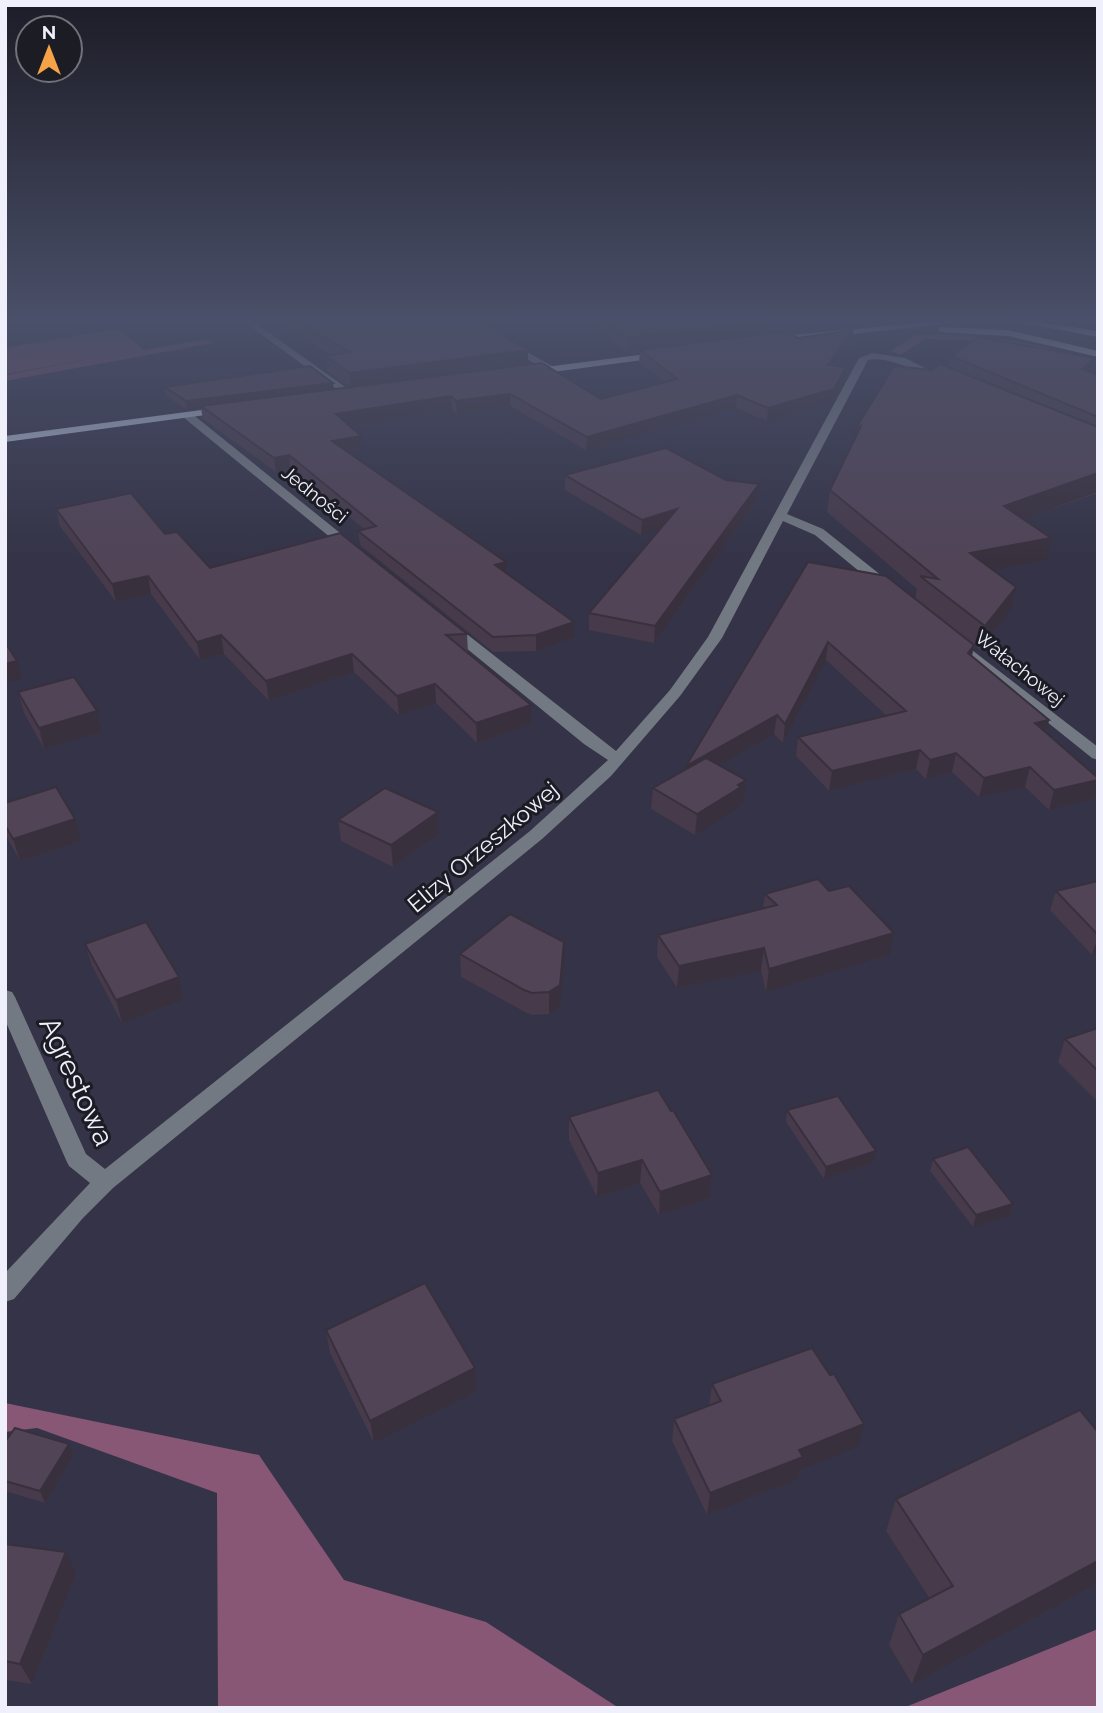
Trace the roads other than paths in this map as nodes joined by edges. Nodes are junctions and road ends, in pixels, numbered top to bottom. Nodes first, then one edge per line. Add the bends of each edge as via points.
1 (840, 402) edge
2 (242, 408) edge
3 (187, 415) junction
4 (5, 439) edge
5 (781, 516) junction
6 (366, 560) edge
7 (895, 593) edge
8 (441, 620) edge
9 (948, 636) edge
10 (1098, 755) edge
11 (617, 758) junction
12 (5, 997) edge
13 (105, 1182) junction
14 (5, 1291) edge

1 - 5 street, Elizy Orzeszkowej
2 - 3 main road
3 - 4 main road
3 - 6 street, Jedności
5 - 7 street via 818,532
5 - 11 street, Elizy Orzeszkowej via 716,638
8 - 11 street
9 - 10 street, Wałachowej
11 - 13 street, Elizy Orzeszkowej via 536,835
12 - 13 street, Agrestowa via 76,1160
13 - 14 street, Elizy Orzeszkowej

